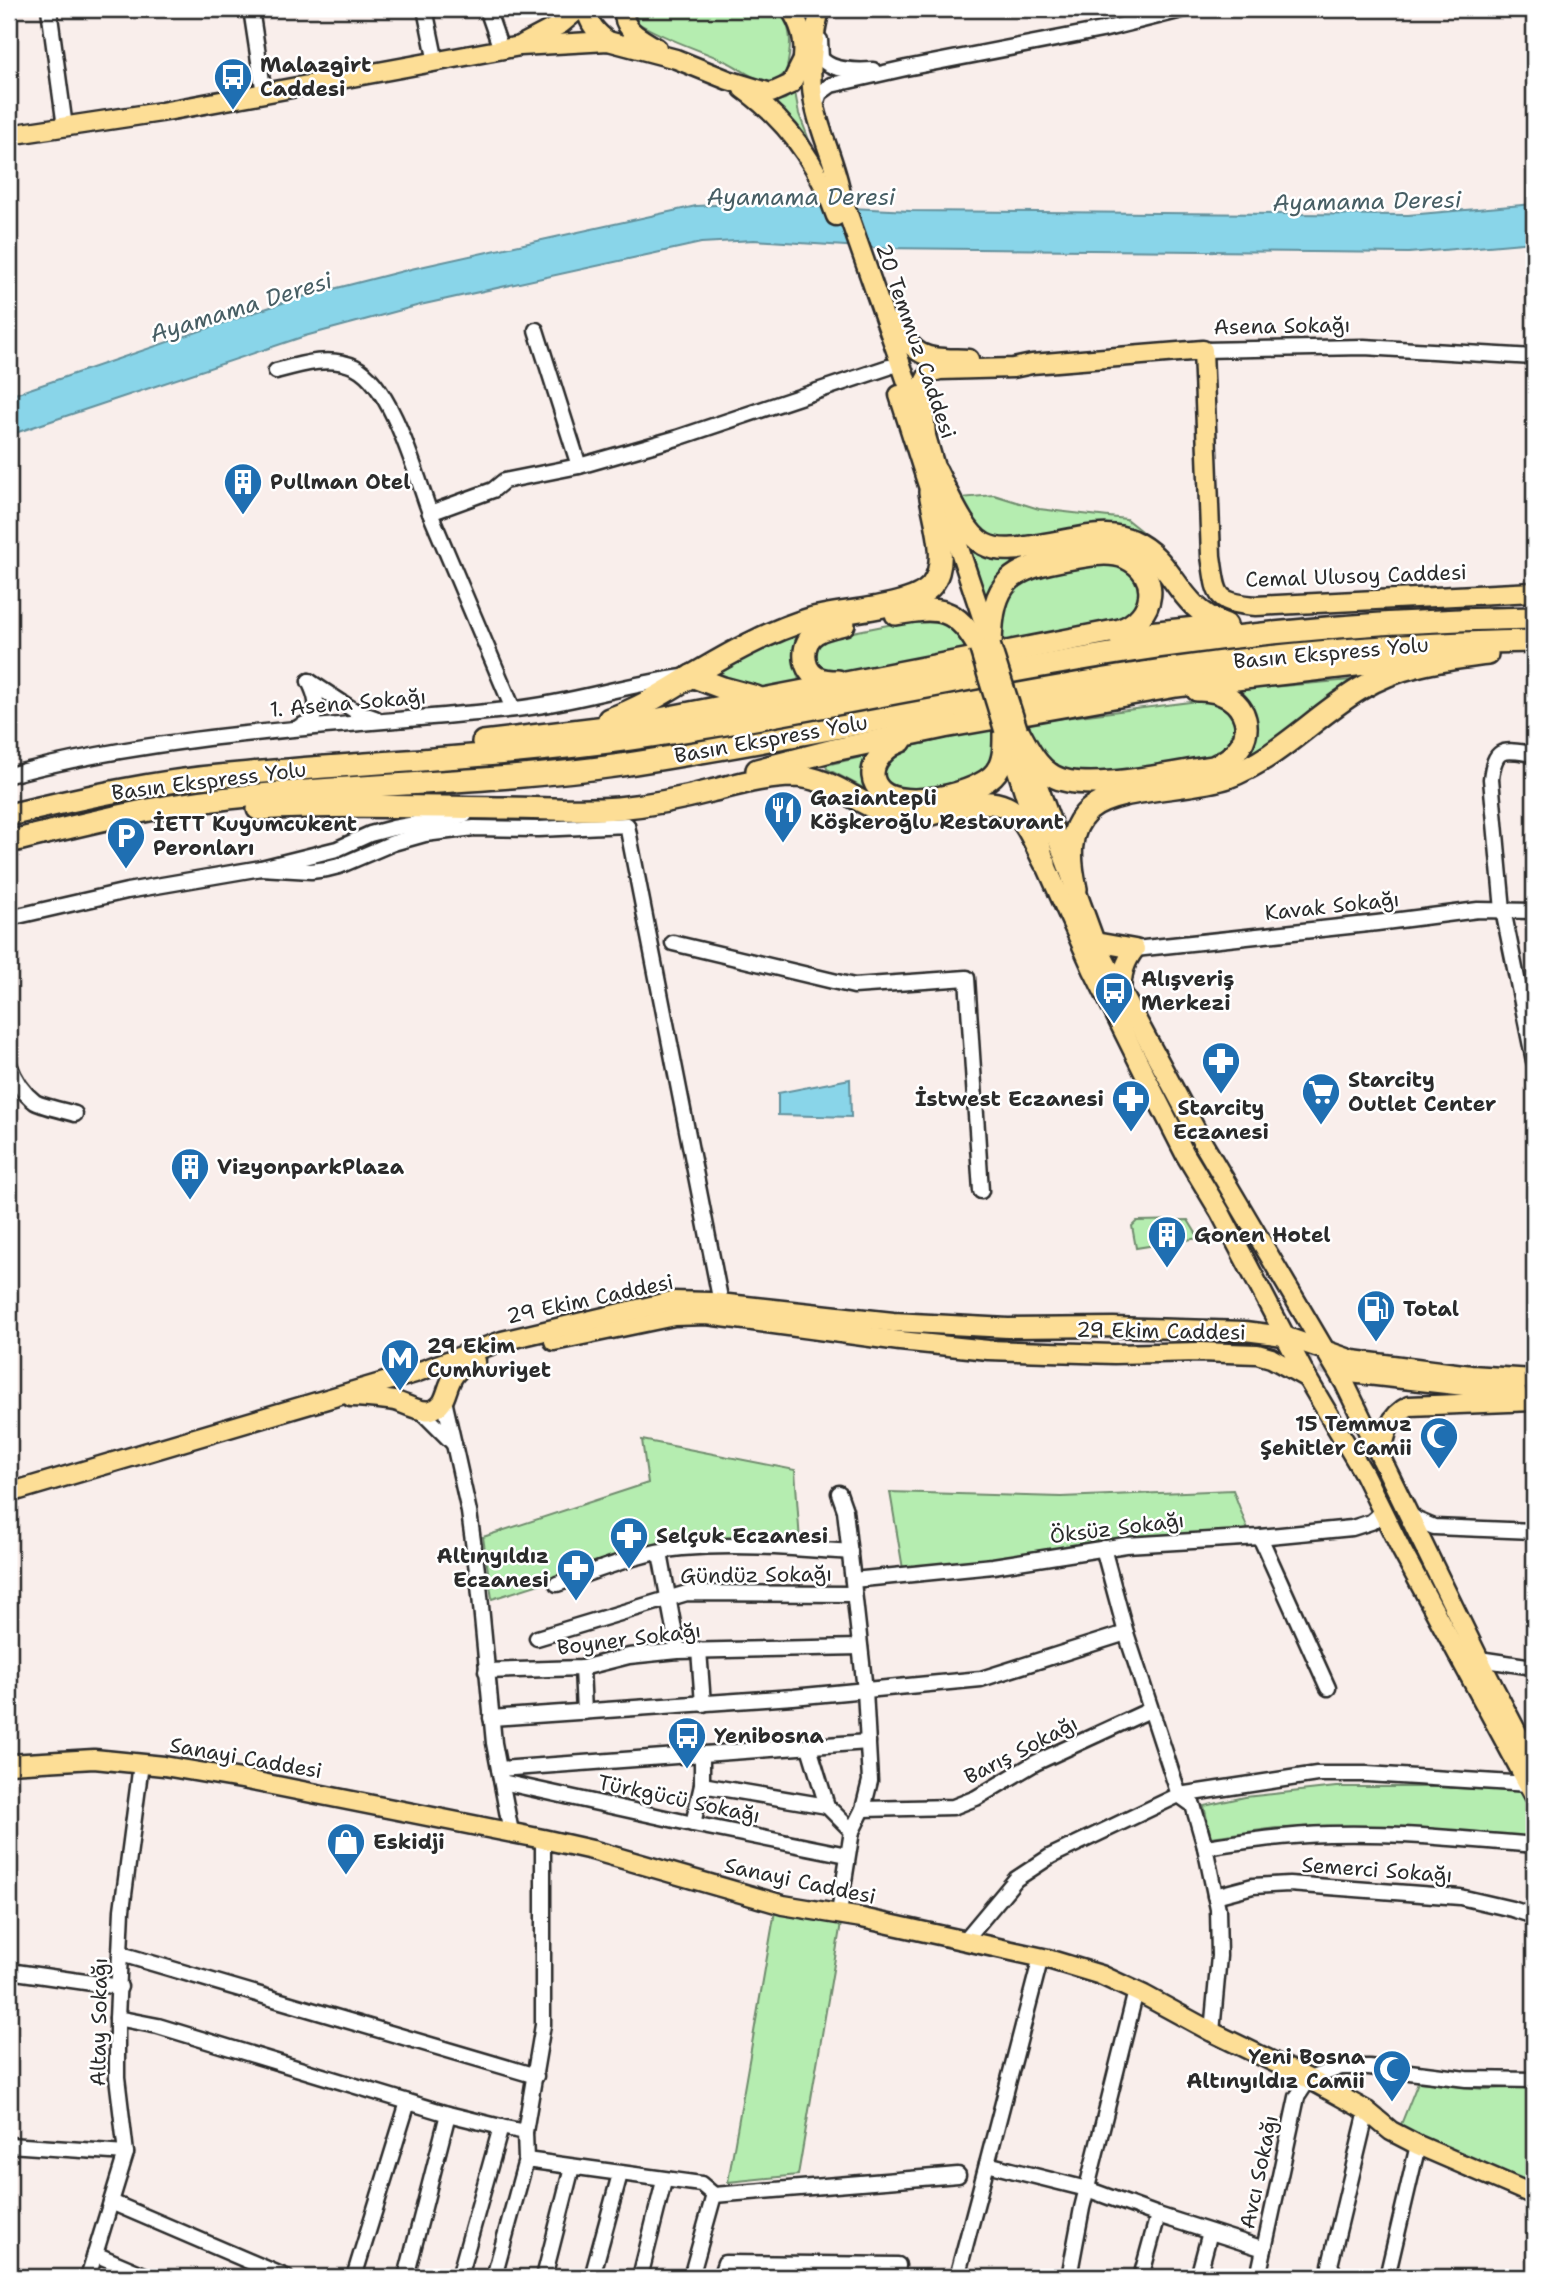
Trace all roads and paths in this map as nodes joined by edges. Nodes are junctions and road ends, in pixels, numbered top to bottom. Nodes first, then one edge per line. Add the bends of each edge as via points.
1 (49, 9) edge
2 (251, 9) edge
3 (425, 9) edge
4 (487, 9) edge
5 (579, 9) edge
6 (586, 9) edge
7 (624, 9) edge
8 (790, 9) edge
9 (816, 9) edge
10 (1123, 9) edge
11 (1186, 9) edge
12 (559, 16) edge
13 (1120, 25) junction
14 (608, 41) junction
15 (520, 46) junction
16 (501, 49) junction
17 (804, 52) junction
18 (676, 58) junction
19 (436, 62) junction
20 (906, 68) junction
21 (728, 80) junction
22 (264, 94) junction
23 (815, 109) junction
24 (65, 127) junction
25 (9, 135) edge
26 (835, 195) junction
27 (866, 286) junction
28 (882, 310) junction
29 (536, 330) dead end
30 (1203, 350) junction
31 (1534, 357) edge
32 (1032, 364) junction
33 (889, 367) junction
34 (276, 370) dead end
35 (926, 436) junction
36 (579, 466) junction
37 (936, 471) junction
38 (930, 492) junction
39 (430, 513) junction
40 (1534, 592) edge
41 (1534, 618) edge
42 (1430, 620) junction
43 (1226, 625) junction
44 (1082, 638) junction
45 (1534, 640) edge
46 (985, 647) junction
47 (1534, 650) edge
48 (1487, 654) junction
49 (691, 676) junction
50 (861, 680) junction
51 (1139, 694) junction
52 (766, 698) junction
53 (513, 709) junction
54 (386, 720) junction
55 (944, 727) junction
56 (294, 729) junction
57 (1011, 730) junction
58 (550, 733) junction
59 (1534, 754) edge
60 (9, 775) edge
61 (227, 775) junction
62 (679, 797) junction
63 (511, 808) junction
64 (9, 815) edge
65 (122, 817) junction
66 (9, 842) edge
67 (1045, 863) junction
68 (261, 868) junction
69 (1076, 889) junction
70 (1503, 910) junction
71 (1534, 911) edge
72 (9, 918) edge
73 (1095, 942) junction
74 (673, 943) dead end
75 (1135, 949) junction
76 (1121, 992) junction
77 (1534, 1061) edge
78 (9, 1064) edge
79 (1162, 1109) junction
80 (75, 1114) dead end
81 (981, 1191) dead end
82 (1266, 1302) junction
83 (721, 1303) junction
84 (1245, 1331) junction
85 (1282, 1336) junction
86 (1325, 1350) junction
87 (1033, 1351) junction
88 (419, 1372) junction
89 (1350, 1373) tunnel mouth
90 (1307, 1378) junction
91 (1534, 1379) edge
92 (1534, 1393) edge
93 (336, 1396) junction
94 (445, 1397) junction
95 (1534, 1401) edge
96 (417, 1409) junction
97 (454, 1444) junction
98 (1381, 1458) junction
99 (9, 1493) edge
100 (839, 1493) dead end
101 (1382, 1512) junction
102 (1534, 1531) edge
103 (1427, 1533) junction
104 (1260, 1537) junction
105 (1103, 1548) junction
106 (850, 1552) junction
107 (660, 1553) junction
108 (557, 1584) dead end
109 (854, 1587) junction
110 (668, 1598) junction
111 (1126, 1633) junction
112 (537, 1637) dead end
113 (860, 1647) junction
114 (699, 1650) junction
115 (678, 1651) junction
116 (1479, 1659) junction
117 (1534, 1667) edge
118 (582, 1668) junction
119 (486, 1671) junction
120 (1328, 1688) dead end
121 (865, 1690) junction
122 (704, 1704) junction
123 (1150, 1710) junction
124 (584, 1712) junction
125 (491, 1718) junction
126 (868, 1742) junction
127 (809, 1747) junction
128 (702, 1754) junction
129 (9, 1764) edge
130 (141, 1764) junction
131 (1534, 1765) edge
132 (501, 1775) junction
133 (702, 1785) junction
134 (1532, 1789) edge
135 (1179, 1795) junction
136 (827, 1806) junction
137 (863, 1809) junction
138 (693, 1824) junction
139 (852, 1831) junction
140 (510, 1832) junction
141 (542, 1839) junction
142 (1534, 1845) edge
143 (1205, 1847) junction
144 (847, 1854) junction
145 (1215, 1896) junction
146 (839, 1913) junction
147 (1534, 1916) edge
148 (965, 1940) junction
149 (121, 1954) junction
150 (1041, 1957) junction
151 (9, 1971) edge
152 (120, 1987) junction
153 (1136, 1991) junction
154 (117, 2018) junction
155 (1212, 2032) junction
156 (536, 2076) junction
157 (1309, 2079) junction
158 (1534, 2080) edge
159 (408, 2102) junction
160 (1367, 2111) junction
161 (448, 2114) junction
162 (501, 2127) junction
163 (525, 2132) junction
164 (9, 2145) edge
165 (1418, 2145) junction
166 (126, 2153) junction
167 (526, 2160) junction
168 (987, 2164) junction
169 (572, 2167) junction
170 (620, 2174) junction
171 (958, 2175) dead end
172 (664, 2181) junction
173 (1087, 2189) junction
174 (713, 2195) junction
175 (1534, 2195) edge
176 (111, 2202) junction
177 (1158, 2215) junction
178 (1210, 2232) junction
179 (1264, 2249) junction
180 (95, 2254) junction
181 (88, 2277) edge
182 (149, 2277) edge
183 (286, 2277) edge
184 (354, 2277) edge
185 (406, 2277) edge
186 (458, 2277) edge
187 (494, 2277) edge
188 (544, 2277) edge
189 (592, 2277) edge
190 (640, 2277) edge
191 (691, 2277) edge
192 (720, 2277) edge
193 (897, 2277) edge
194 (957, 2277) edge
195 (1069, 2277) edge
196 (1141, 2277) edge
197 (1198, 2277) edge
198 (1258, 2277) edge
199 (1339, 2277) edge
200 (1387, 2277) edge

1 - 24 street
2 - 22 street
3 - 19 street
4 - 16 street
5 - 12 main road
6 - 14 main road via 591,25
7 - 18 main road via 628,27 637,36
8 - 17 main road via 797,18
9 - 17 main road
9 - 20 street via 823,62 864,71
9 - 23 main road via 812,58
10 - 13 street
11 - 13 street
12 - 15 main road
13 - 20 street
14 - 15 main road
14 - 18 main road
15 - 16 main road
16 - 19 main road
17 - 21 main road via 791,84 771,93
17 - 26 main road via 806,112
18 - 21 main road
19 - 22 main road
20 - 23 street via 831,85 820,93
21 - 26 main road via 760,101 789,130
22 - 24 main road
23 - 26 main road via 838,173
24 - 25 main road
26 - 27 main road
27 - 28 main road, 20 Temmuz Caddesi
27 - 33 main road
28 - 32 main road via 915,352 925,356
28 - 35 main road, 20 Temmuz Caddesi
29 - 36 street
30 - 31 street, Asena Sokağı via 1364,347
30 - 32 main road, Asena Sokağı
30 - 40 main road, Cemal Ulusoy Caddesi via 1211,556 1221,597 1256,606
32 - 35 main road via 929,373 922,386
33 - 36 street
33 - 38 main road
34 - 39 street via 331,361 354,366 371,377 391,409
35 - 37 main road, 20 Temmuz Caddesi
36 - 39 street via 503,481 493,490
37 - 43 highway via 963,526 985,547 1009,550 1092,536 1122,536 1153,554 1194,607
37 - 46 main road, 20 Temmuz Caddesi
38 - 46 main road
38 - 49 highway via 941,556 940,572 925,592 906,601 833,613 790,626
39 - 53 street
41 - 42 highway, Basın Ekspress Yolu
42 - 43 highway via 1368,615
42 - 61 highway, Basın Ekspress Yolu via 1155,648 584,746
43 - 44 highway
44 - 46 highway via 1129,626 1147,609 1149,583 1135,564 1117,556 1095,555 1044,563 1019,573 1006,582 993,607
44 - 50 highway
45 - 65 highway, Basın Ekspress Yolu via 1408,644 1239,660 1081,683 617,765 259,795 159,807
46 - 50 highway via 962,621 933,609 830,627 811,638 805,658 818,679
46 - 57 main road, bridge
47 - 48 highway
48 - 51 highway via 1438,655
48 - 69 highway via 1414,666 1381,678 1229,777 1103,802 1082,818 1075,830 1071,864
49 - 52 highway
49 - 53 street, 1. Asena Sokağı
49 - 58 highway via 624,714
50 - 52 highway
51 - 55 highway
51 - 57 highway via 1200,690 1221,694 1242,713 1247,732 1244,743 1213,767 1111,782 1070,783 1044,769
52 - 58 highway via 639,723
53 - 54 street, 1. Asena Sokağı
54 - 56 street, 1. Asena Sokağı
54 - 56 street via 355,712 309,681 317,701 314,716
55 - 57 highway via 887,746 874,764 881,791 917,801 978,786 998,770
55 - 62 highway via 794,759
56 - 60 street, 1. Asena Sokağı via 90,756
57 - 67 main road
57 - 69 main road
58 - 61 highway
59 - 70 street via 1505,750 1493,761
61 - 64 highway, Basın Ekspress Yolu via 117,791
62 - 63 highway via 616,808
62 - 67 highway via 798,776 837,786 878,809 908,817 976,804 999,805 1017,814
63 - 65 highway via 289,807
63 - 68 street via 393,828 337,849
65 - 66 highway, Basın Ekspress Yolu
67 - 79 main road
68 - 72 street via 127,891
68 - 83 street via 327,869 425,834 474,828 627,825
69 - 73 main road
70 - 71 street, Kavak Sokağı
70 - 75 street, Kavak Sokağı
70 - 77 street
73 - 75 main road
73 - 76 main road
74 - 81 street via 854,986 967,978
75 - 76 main road via 1122,972
76 - 86 main road
78 - 80 street via 14,1080 37,1103
79 - 82 main road
79 - 85 main road via 1212,1184
82 - 84 main road via 1258,1320
82 - 85 main road
83 - 84 main road, 29 Ekim Caddesi via 997,1328
83 - 88 main road, 29 Ekim Caddesi via 672,1301 615,1313 502,1342
84 - 85 main road, 29 Ekim Caddesi
85 - 86 main road
85 - 87 main road via 1245,1342
85 - 90 main road
86 - 91 main road via 1353,1360
86 - 98 main road
87 - 90 main road, 29 Ekim Caddesi via 1257,1354
87 - 94 main road, 29 Ekim Caddesi via 948,1347 707,1315 674,1316 469,1363 453,1374
88 - 93 main road, 29 Ekim Caddesi
88 - 94 main road via 440,1376
88 - 96 main road via 406,1390
89 - 92 main road
90 - 101 main road
93 - 96 main road via 371,1398
93 - 99 main road, 29 Ekim Caddesi
94 - 96 main road via 434,1410
94 - 97 street
95 - 98 main road via 1409,1406 1399,1410 1385,1433
96 - 97 street
97 - 119 street via 472,1536
98 - 103 main road via 1407,1512
100 - 106 street
101 - 104 street, Öksüz Sokağı via 1371,1522 1352,1528
101 - 134 main road
102 - 103 street
103 - 116 main road
104 - 105 street, Öksüz Sokağı
104 - 120 street
105 - 109 street, Öksüz Sokağı
105 - 111 street
106 - 107 street via 772,1547 681,1548
106 - 109 street
107 - 108 street
107 - 110 street
109 - 110 street, Gündüz Sokağı via 687,1593
109 - 113 street
110 - 112 street, Gündüz Sokağı
110 - 115 street
111 - 121 street via 981,1679
111 - 123 street
113 - 114 street, Boyner Sokağı
113 - 121 street
114 - 115 street, Boyner Sokağı
114 - 122 street
115 - 118 street, Boyner Sokağı via 629,1656
116 - 117 street
116 - 131 main road
118 - 119 street, Boyner Sokağı
118 - 124 street
119 - 125 street
121 - 122 street
121 - 126 street
122 - 124 street
123 - 135 street
123 - 137 street, Barış Sokağı via 953,1807
124 - 125 street
125 - 132 street
126 - 127 street
126 - 137 street via 870,1782
127 - 128 street
127 - 136 street
128 - 132 street
128 - 133 street
129 - 130 main road, Sanayi Caddesi via 94,1759
130 - 140 main road, Sanayi Caddesi
130 - 149 street, Altay Sokağı via 122,1910
132 - 138 street, Türkgücü Sokağı
132 - 140 street
133 - 136 street
133 - 138 street
134 - 135 street via 1317,1774
135 - 143 street via 1193,1805
135 - 148 street via 1051,1856 1016,1879
136 - 139 street
137 - 139 street
138 - 144 street, Türkgücü Sokağı
139 - 144 street
140 - 141 main road, Sanayi Caddesi
141 - 146 main road, Sanayi Caddesi via 783,1905
141 - 156 street via 543,2025
142 - 143 street via 1330,1834
143 - 145 street
144 - 146 street
145 - 147 street, Semerci Sokağı via 1253,1886 1289,1884 1460,1897
145 - 155 street via 1219,1956
146 - 148 main road, Sanayi Caddesi
148 - 150 main road, Sanayi Caddesi
149 - 152 street, Altay Sokağı
149 - 156 street
150 - 153 main road, Sanayi Caddesi
150 - 168 street
151 - 152 street
152 - 154 street, Altay Sokağı
153 - 155 main road, Sanayi Caddesi
153 - 173 street
154 - 159 street
154 - 166 street, Altay Sokağı via 117,2077
155 - 157 main road, Sanayi Caddesi
156 - 163 street
157 - 158 street via 1341,2067 1360,2067 1466,2079
157 - 160 main road, Sanayi Caddesi
157 - 179 street, Avcı Sokağı via 1297,2097
159 - 161 street
159 - 184 street
160 - 165 main road, Sanayi Caddesi
160 - 199 street via 1330,2265
161 - 162 street
161 - 185 street
162 - 163 street
162 - 186 street
163 - 167 street
164 - 166 street
165 - 175 main road, Sanayi Caddesi
165 - 200 street
166 - 176 street, Altay Sokağı
167 - 169 street
167 - 187 street
168 - 173 street
168 - 194 street
169 - 170 street
169 - 188 street
170 - 172 street
170 - 189 street
171 - 174 street
172 - 174 street via 701,2184
172 - 190 street
173 - 177 street
173 - 195 street
174 - 191 street
176 - 180 street, Altay Sokağı
176 - 183 street
177 - 178 street
177 - 196 street
178 - 179 street
178 - 197 street
179 - 198 street, Avcı Sokağı
180 - 181 street, Altay Sokağı
180 - 182 street
192 - 193 street via 725,2263 898,2265

